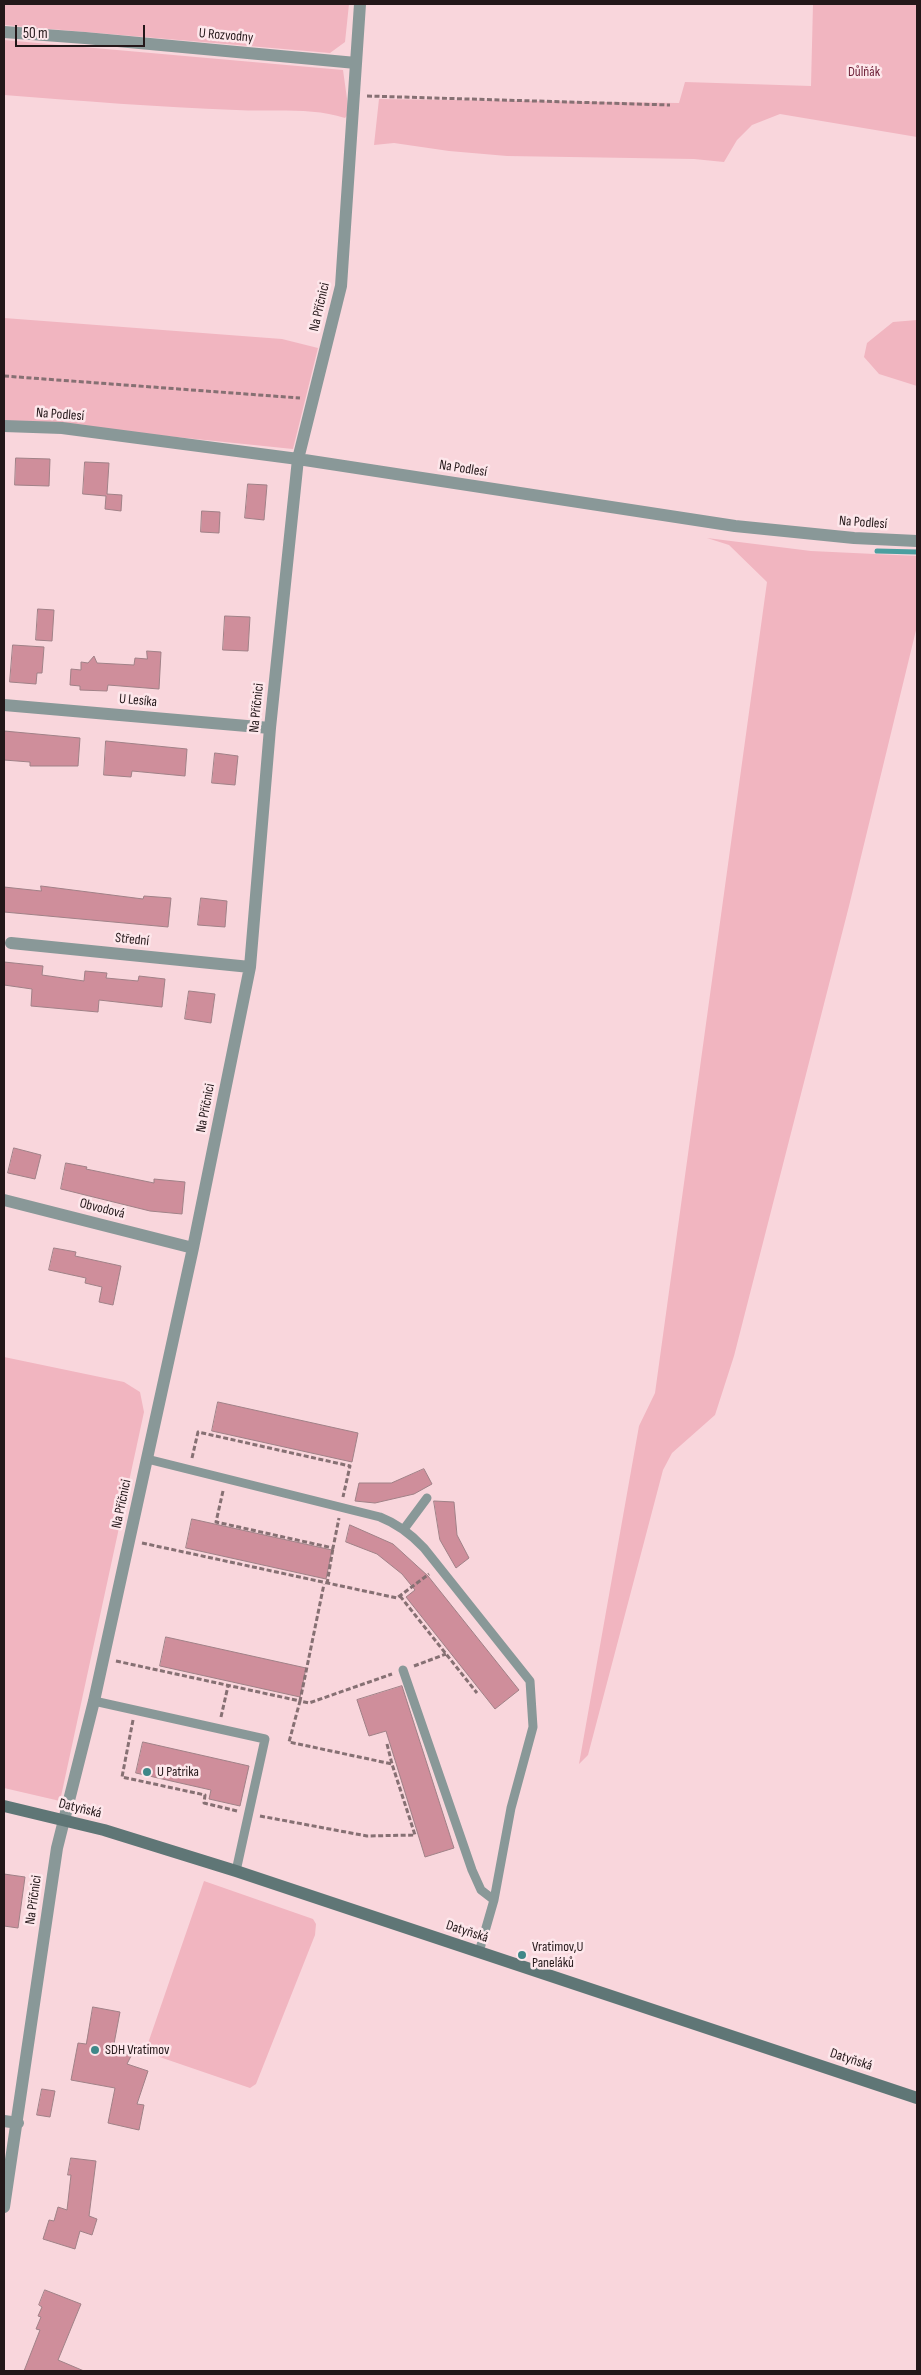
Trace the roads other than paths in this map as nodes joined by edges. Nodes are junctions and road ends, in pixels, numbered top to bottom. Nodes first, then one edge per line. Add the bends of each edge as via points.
1 (360, 4) edge
2 (4, 32) edge
3 (356, 63) junction
4 (4, 426) edge
5 (298, 459) junction
6 (917, 541) edge
7 (4, 705) edge
8 (270, 728) junction
9 (11, 943) dead end
10 (250, 966) junction
11 (4, 1200) edge
12 (193, 1248) junction
13 (147, 1460) junction
14 (427, 1498) dead end
15 (404, 1529) junction
16 (403, 1670) road end
17 (94, 1701) junction
18 (4, 1806) edge
19 (65, 1820) junction
20 (236, 1871) junction
21 (494, 1900) junction
22 (479, 1952) junction
23 (917, 2098) edge
24 (4, 2121) edge
25 (18, 2123) junction
26 (4, 2207) edge

1 - 3 street, Na Příčnici
2 - 3 street, U Rozvodny
3 - 5 street, Na Příčnici via 341,286
4 - 5 street, Na Podlesí via 62,428
5 - 6 street, Na Podlesí via 736,526
5 - 8 street, Na Příčnici
7 - 8 street, U Lesíka
8 - 10 street, Na Příčnici
9 - 10 street, Střední
10 - 12 street, Na Příčnici
11 - 12 street, Obvodová
12 - 13 street, Na Příčnici
13 - 15 lane via 380,1517
13 - 17 street, Na Příčnici
14 - 15 lane
15 - 21 lane via 424,1548 530,1681 533,1727 511,1808
16 - 21 lane via 472,1870 481,1890
17 - 19 street, Na Příčnici
17 - 20 lane via 265,1739
18 - 19 main road, Datyňská
19 - 20 main road, Datyňská
19 - 25 street, Na Příčnici via 57,1848
20 - 22 main road, Datyňská
21 - 22 lane
22 - 23 main road, Datyňská
24 - 25 street
25 - 26 street, Na Příčnici

